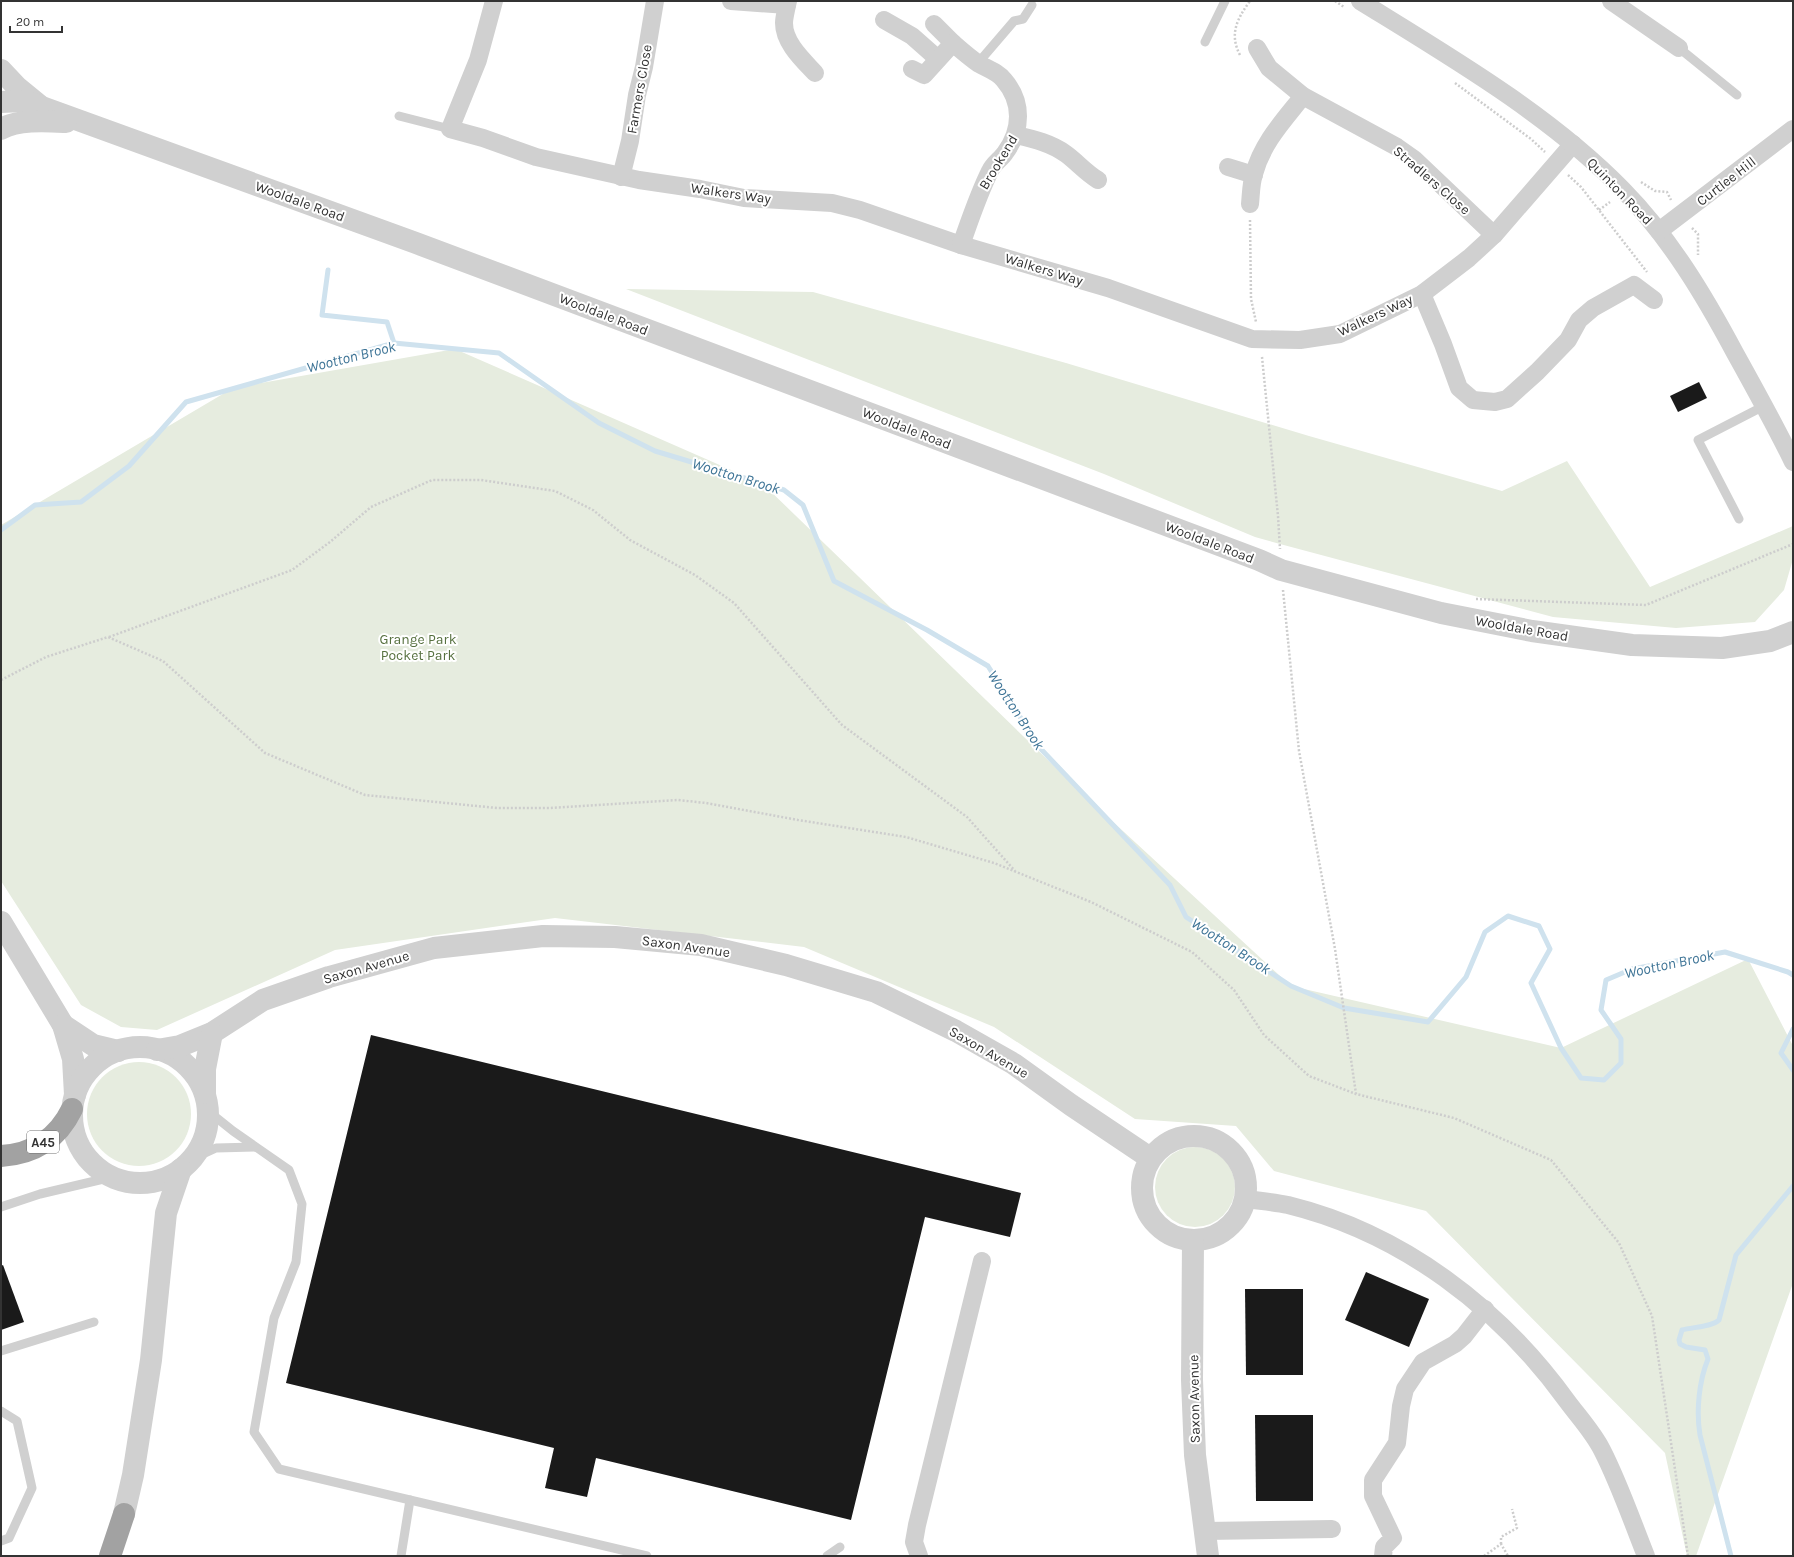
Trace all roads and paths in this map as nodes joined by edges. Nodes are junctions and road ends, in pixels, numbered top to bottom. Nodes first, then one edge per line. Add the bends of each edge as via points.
1 (494, 1) edge
2 (655, 1) edge
3 (731, 1) edge
4 (1226, 1) edge
5 (1250, 1) edge
6 (1360, 1) edge
7 (1611, 1) edge
8 (787, 3) edge
9 (1032, 5) dead end
10 (884, 20) dead end
11 (934, 24) dead end
12 (1205, 42) dead end
13 (953, 43) junction
14 (1257, 48) dead end
15 (1680, 48) joint
16 (1240, 56) dead end
17 (938, 59) junction
18 (978, 63) junction
19 (912, 69) dead end
20 (1, 70) edge
21 (815, 73) dead end
22 (1452, 80) dead end
23 (1303, 96) junction
24 (1737, 96) dead end
25 (1, 102) edge
26 (42, 107) junction
27 (399, 116) dead end
28 (83, 122) junction
29 (1, 129) edge
30 (450, 129) junction
31 (1793, 129) edge
32 (1016, 135) junction
33 (1573, 144) junction
34 (1557, 163) junction
35 (1228, 167) dead end
36 (1254, 175) junction
37 (621, 177) junction
38 (1098, 180) dead end
39 (1250, 204) joint
40 (1659, 232) junction
41 (1494, 235) junction
42 (961, 245) junction
43 (1651, 276) dead end
44 (1422, 294) junction
45 (1654, 300) dead end
46 (1260, 340) junction
47 (1764, 406) junction
48 (1793, 462) edge
49 (1739, 519) dead end
50 (1793, 544) edge
51 (1281, 570) junction
52 (1475, 598) dead end
53 (1793, 632) edge
54 (108, 637) junction
55 (1, 680) edge
56 (1015, 872) junction
57 (1, 922) edge
58 (63, 1025) junction
59 (212, 1033) junction
60 (158, 1050) junction
61 (118, 1051) junction
62 (1356, 1094) junction
63 (73, 1102) junction
64 (206, 1102) junction
65 (256, 1148) junction
66 (1, 1156) edge
67 (1150, 1158) junction
68 (187, 1164) junction
69 (112, 1177) junction
70 (1246, 1199) junction
71 (1, 1207) edge
72 (1193, 1241) junction
73 (982, 1261) dead end
74 (1485, 1309) junction
75 (94, 1322) dead end
76 (1, 1351) edge
77 (1, 1412) edge
78 (410, 1500) junction
79 (1512, 1509) dead end
80 (124, 1514) joint
81 (1332, 1529) dead end
82 (1205, 1531) junction
83 (1, 1541) edge
84 (1501, 1544) junction
85 (840, 1547) dead end
86 (110, 1556) edge
87 (402, 1556) edge
88 (647, 1556) edge
89 (827, 1556) edge
90 (920, 1556) edge
91 (1208, 1556) edge
92 (1383, 1556) edge
93 (1484, 1556) edge
94 (1508, 1556) edge
95 (1646, 1556) edge
96 (1688, 1556) edge

1 - 30 street via 478,60
2 - 37 street, Farmers Close
3 - 8 street
4 - 12 lane
5 - 16 path via 1235,30 1234,45
6 - 33 street, Quinton Road via 1526,108
7 - 15 street
8 - 21 street via 784,24 788,40
9 - 18 lane via 1023,19 1014,21
10 - 17 street via 912,36
11 - 13 street, Brookend
13 - 17 street
13 - 18 street, Brookend
14 - 23 street, Stradlers Close via 1269,68
15 - 24 lane
17 - 19 street via 924,75
18 - 32 street, Brookend via 996,73 1009,86 1016,101 1018,114
20 - 26 street, Wooldale Road
22 - 34 path via 1531,139
23 - 36 street via 1272,135 1259,158
23 - 41 street, Stradlers Close via 1397,147 1414,159
25 - 26 street, Wooldale Road via 23,101
26 - 28 street, Wooldale Road
27 - 30 lane
28 - 29 street via 38,121
28 - 51 street, Wooldale Road via 416,243
30 - 37 street, Walkers Way via 536,157
31 - 40 street, Curtlee Hill
32 - 38 street via 1042,141 1054,147
32 - 42 street, Brookend via 991,169 976,201
33 - 34 street, Walkers Way
33 - 40 street, Quinton Road via 1623,190
34 - 41 street, Walkers Way
34 - 43 path via 1581,187
35 - 36 street
36 - 39 street
37 - 42 street, Walkers Way via 744,198 832,203 860,210
39 - 46 path via 1251,299
40 - 47 street, Quinton Road via 1705,298
41 - 44 street, Walkers Way
42 - 46 street, Walkers Way via 1108,288
44 - 45 street via 1459,388 1473,400 1496,402 1507,399 1537,372 1568,340 1579,320 1592,308 1634,285
44 - 46 street, Walkers Way via 1340,334 1300,340
46 - 51 path
47 - 48 street, Quinton Road
47 - 49 lane via 1698,440
50 - 52 path via 1646,605
51 - 53 street, Wooldale Road via 1441,613 1532,631 1632,645 1722,648 1770,641
51 - 62 path via 1299,751 1336,949
54 - 55 path via 46,657
54 - 56 path via 163,661 265,753 365,795 497,808 549,808 678,800 706,803 906,837 994,863
54 - 56 path via 292,570 371,507 432,480 480,480 555,491 593,510 630,540 695,575 734,603 842,725 967,817
56 - 62 path via 1091,902 1192,952 1234,990 1264,1035 1309,1076
57 - 58 street
58 - 61 street via 93,1045
58 - 63 street via 73,1059
59 - 60 street, Saxon Avenue via 180,1046
59 - 64 street via 205,1069
59 - 67 street, Saxon Avenue via 263,1000 329,977 434,948 543,936 615,937 701,945 786,965 876,992 956,1031 1014,1064
60 - 61 street via 137,1047
60 - 64 street via 172,1055 185,1064 194,1074
61 - 63 street via 95,1065 85,1076
62 - 96 path via 1454,1118 1551,1160 1619,1243 1652,1316
63 - 66 highway, A45 via 65,1123 54,1136 34,1149
63 - 69 street via 72,1122 85,1155 96,1167
64 - 65 lane via 232,1131
64 - 68 street via 207,1129 203,1142
65 - 68 lane via 216,1148
65 - 78 lane via 289,1170 302,1204 296,1262 274,1318 254,1432 279,1469
67 - 70 street via 1170,1141 1190,1136 1208,1137 1229,1148 1242,1167 1247,1184
67 - 72 street via 1141,1186 1144,1204 1157,1226 1172,1236
68 - 69 street via 172,1175 156,1181 134,1182
68 - 80 street via 166,1213 151,1360 133,1475
69 - 71 lane via 40,1194
70 - 72 street via 1236,1221 1222,1233
70 - 74 street via 1287,1205 1348,1224 1395,1246 1440,1273
72 - 82 street, Saxon Avenue via 1192,1380 1195,1455
73 - 90 street via 917,1525 914,1542
74 - 92 street via 1455,1344 1423,1362 1405,1389 1397,1443 1373,1480 1373,1496 1394,1538 1384,1547
74 - 95 street via 1546,1372 1601,1449
75 - 76 lane
77 - 83 lane via 17,1422 32,1488 9,1538
78 - 87 lane
78 - 88 lane
79 - 84 path via 1517,1528 1501,1537
80 - 86 highway
81 - 82 street
82 - 91 street, Saxon Avenue
84 - 93 path
84 - 94 path
85 - 89 lane

